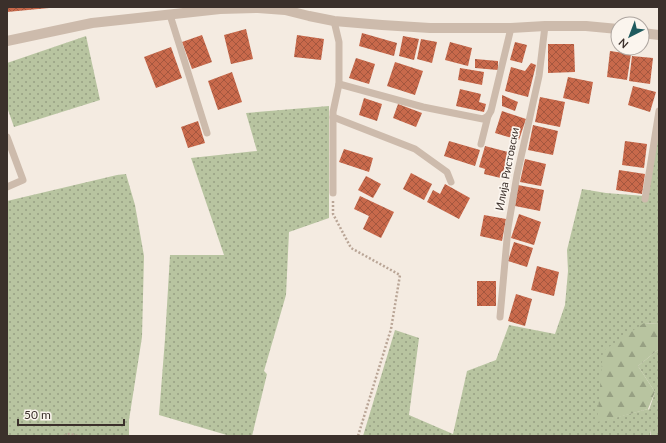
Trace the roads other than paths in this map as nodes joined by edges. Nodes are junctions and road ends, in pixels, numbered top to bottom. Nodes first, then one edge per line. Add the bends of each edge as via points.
1 (170, 14) junction
2 (334, 21) junction
3 (545, 26) junction
4 (511, 28) junction
5 (610, 28) edge
6 (7, 41) edge
7 (339, 84) junction
8 (659, 111) edge
9 (488, 116) junction
10 (333, 118) junction
11 (207, 133) dead end
12 (7, 137) edge
13 (481, 144) dead end
14 (451, 182) dead end
15 (7, 187) edge
16 (333, 193) road end
17 (645, 199) dead end
18 (500, 317) dead end

1 - 2 street via 258,8 285,10
1 - 6 street via 92,23
1 - 11 lane
2 - 4 street via 430,28
2 - 7 lane via 339,42
3 - 4 street
3 - 5 street
3 - 18 lane, Илија Ристовски via 539,76 508,228
4 - 9 lane
7 - 9 lane via 423,107 483,119
7 - 10 lane
8 - 17 lane
9 - 13 lane
10 - 14 lane via 415,149 448,172
10 - 16 lane
12 - 15 lane via 23,180

